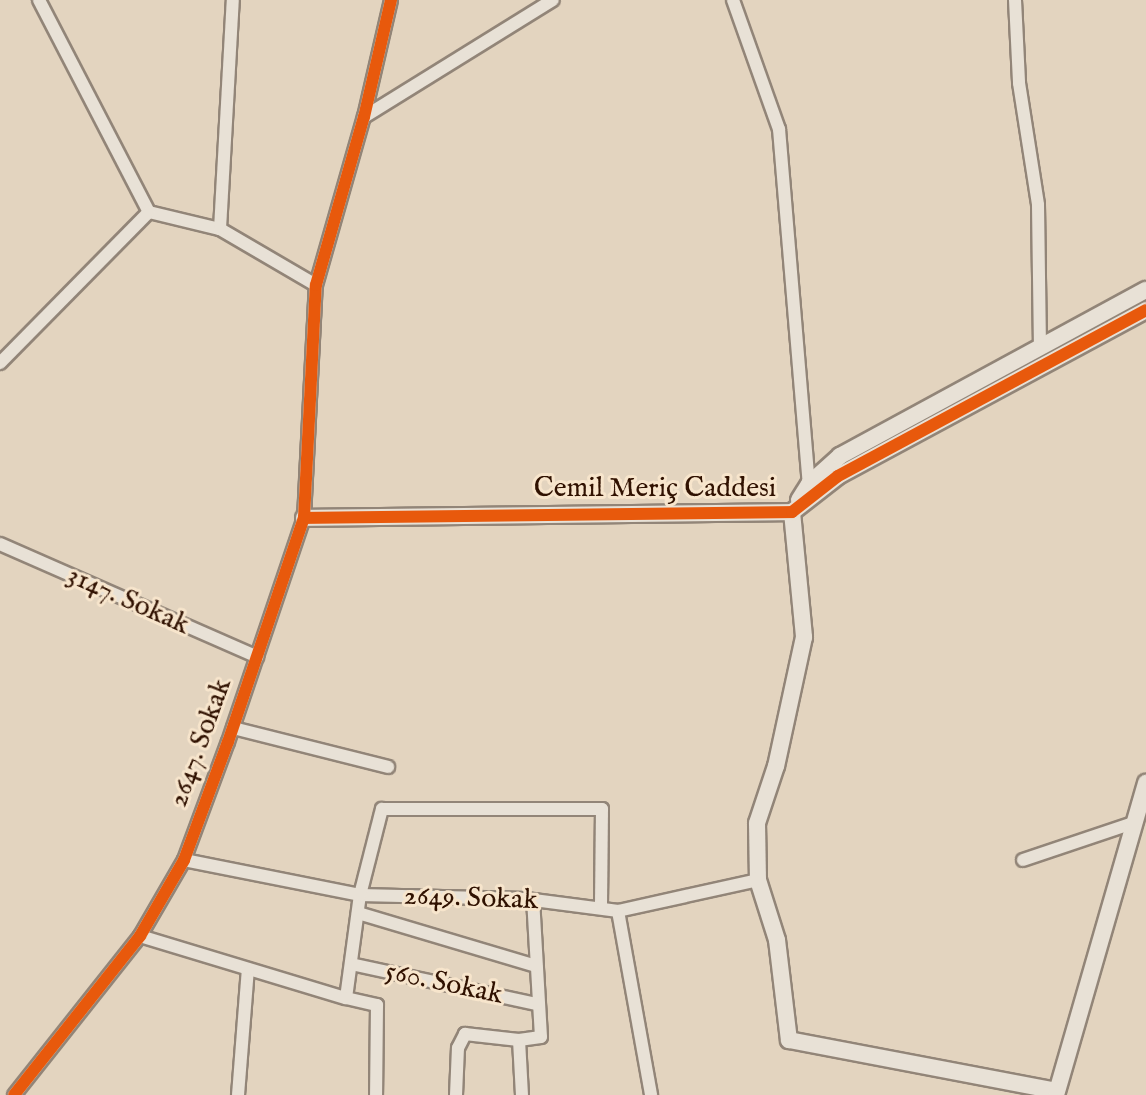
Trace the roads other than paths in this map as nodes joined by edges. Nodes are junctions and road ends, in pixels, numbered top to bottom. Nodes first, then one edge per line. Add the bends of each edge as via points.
1 (39, 0) edge
2 (233, 0) edge
3 (391, 0) edge
4 (553, 0) edge
5 (733, 0) edge
6 (1015, 0) edge
7 (364, 117) junction
8 (149, 212) junction
9 (220, 229) junction
10 (316, 285) junction
11 (1146, 290) edge
12 (1146, 310) edge
13 (1040, 347) junction
14 (0, 363) edge
15 (809, 484) junction
16 (792, 512) junction
17 (304, 518) junction
18 (0, 544) edge
19 (257, 657) junction
20 (233, 728) junction
21 (388, 767) dead end
22 (1146, 783) edge
23 (1133, 823) junction
24 (184, 860) junction
25 (1023, 860) dead end
26 (758, 880) junction
27 (360, 895) junction
28 (533, 900) junction
29 (601, 908) junction
30 (618, 911) junction
31 (358, 913) junction
32 (140, 936) junction
33 (351, 964) junction
34 (536, 966) junction
35 (248, 969) junction
36 (346, 998) junction
37 (536, 1004) junction
38 (519, 1040) junction
39 (1054, 1094) edge
40 (14, 1095) edge
41 (238, 1095) edge
42 (376, 1095) edge
43 (456, 1095) edge
44 (522, 1095) edge
45 (651, 1095) edge

1 - 8 street
2 - 9 street
3 - 7 street
4 - 7 street
5 - 15 street via 779,129
6 - 13 street via 1019,83 1038,205
7 - 10 street
8 - 9 street
8 - 14 street
9 - 10 street
10 - 17 street, 2647. Sokak
11 - 13 street, Cemil Meriç Caddesi
12 - 16 street, Cemil Meriç Caddesi via 838,476
13 - 15 street, Cemil Meriç Caddesi via 840,456
15 - 16 street, Cemil Meriç Caddesi
16 - 17 street, Cemil Meriç Caddesi
16 - 26 street via 804,637 776,766 757,823
17 - 19 street, 2647. Sokak
18 - 19 street, 3147. Sokak
19 - 20 street, 2647. Sokak
20 - 21 street
20 - 24 street, 2647. Sokak
22 - 23 street
23 - 25 street
23 - 39 street
24 - 27 street, 2649. Sokak
24 - 32 street, 2647. Sokak
26 - 30 street, 2649. Sokak
26 - 39 street via 777,940 789,1040
27 - 28 street, 2649. Sokak
27 - 29 street via 382,809 602,809
27 - 31 street
28 - 29 street, 2649. Sokak
28 - 34 street
29 - 30 street, 2649. Sokak
30 - 45 street
31 - 33 street
31 - 34 street
32 - 35 street
32 - 40 street, 2647. Sokak
33 - 36 street
33 - 37 street, 560. Sokak
34 - 37 street
35 - 36 street
35 - 41 street
36 - 42 street via 377,1005
37 - 38 street via 541,1037
38 - 43 street via 465,1034 458,1048
38 - 44 street

